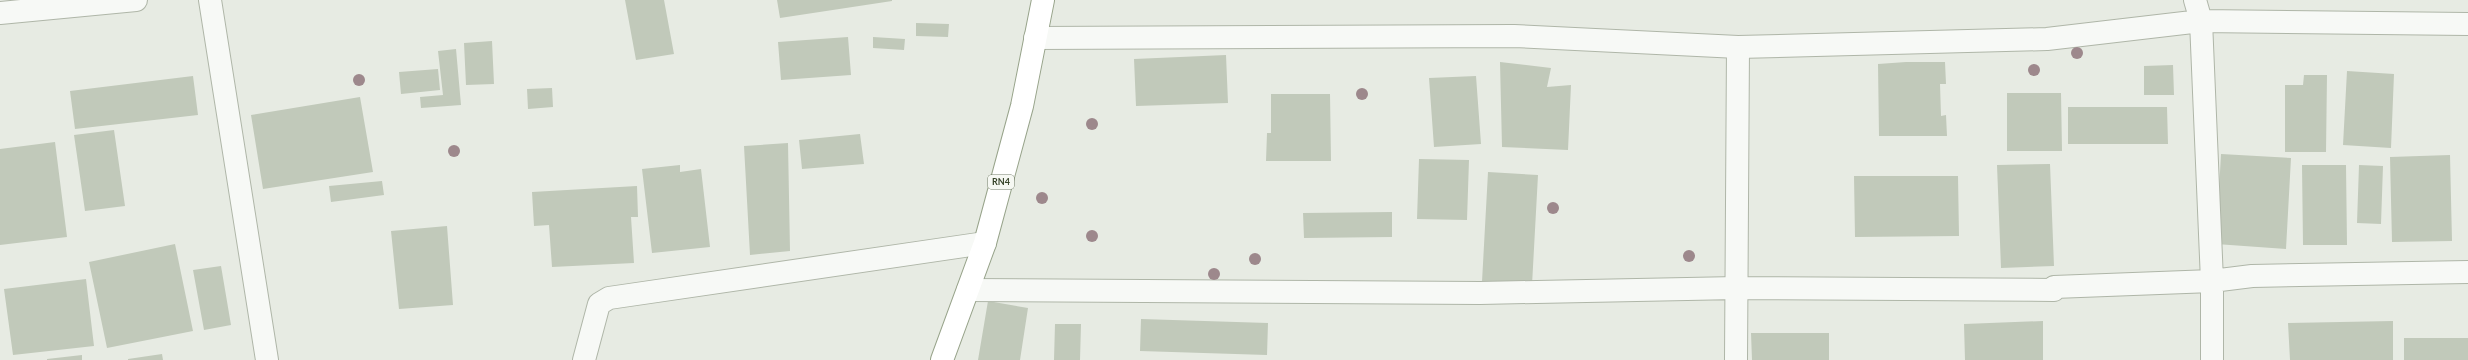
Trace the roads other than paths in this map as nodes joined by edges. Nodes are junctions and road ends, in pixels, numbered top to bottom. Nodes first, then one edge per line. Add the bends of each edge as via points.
1 (136, 0) edge
2 (210, 0) edge
3 (1043, 0) edge
4 (2195, 0) edge
5 (0, 13) edge
6 (2201, 21) junction
7 (2468, 24) edge
8 (1034, 38) junction
9 (1738, 48) junction
10 (985, 243) junction
11 (2468, 272) edge
12 (2212, 281) junction
13 (1736, 288) junction
14 (968, 290) junction
15 (267, 360) edge
16 (584, 360) edge
17 (942, 360) edge
18 (1736, 360) edge
19 (2212, 360) edge

1 - 5 street
2 - 15 street
3 - 8 highway, RN4
4 - 6 street
6 - 7 street
6 - 9 street via 2047,39
6 - 12 street
8 - 9 street via 1514,36
8 - 10 highway, RN4 via 1022,106
9 - 13 street
10 - 14 highway, RN4
10 - 16 street via 609,298 600,304
11 - 12 street via 2252,276
12 - 13 street via 2054,287 2054,290
12 - 19 street
13 - 14 street via 1480,293
13 - 18 street
14 - 17 highway, RN4

